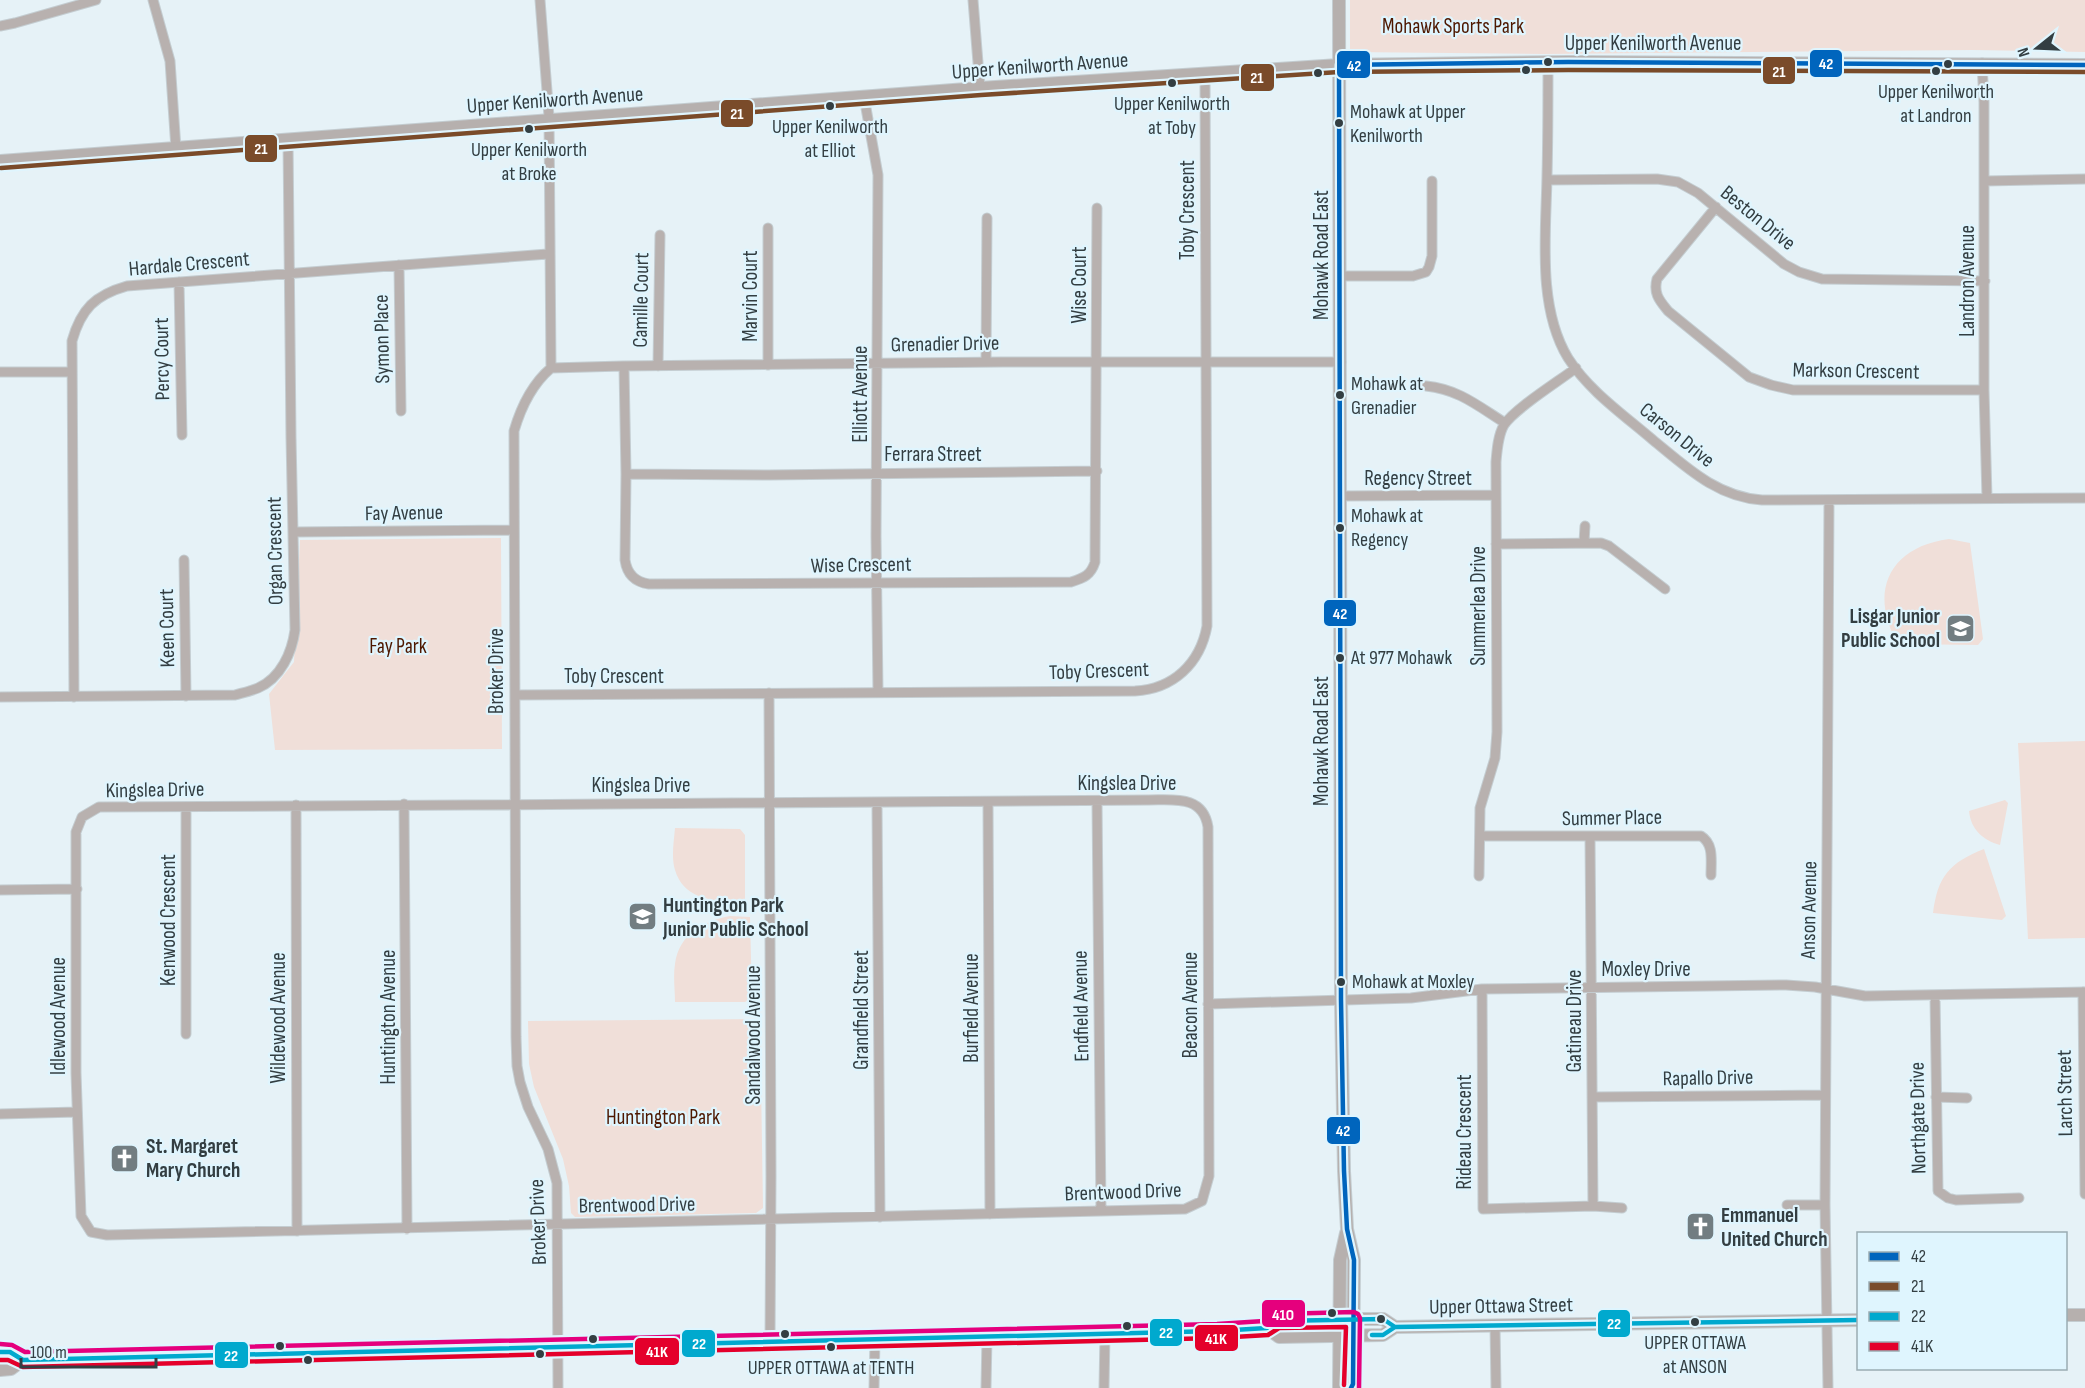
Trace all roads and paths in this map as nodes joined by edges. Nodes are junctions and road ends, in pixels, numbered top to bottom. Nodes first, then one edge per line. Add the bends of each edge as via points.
1 (96, 0) edge
2 (153, 0) edge
3 (540, 0) edge
4 (973, 0) edge
5 (1339, 0) edge
6 (0, 26) edge
7 (1548, 62) junction
8 (1982, 63) junction
9 (1339, 65) junction
10 (2085, 65) edge
11 (1205, 75) junction
12 (980, 88) junction
13 (864, 97) junction
14 (548, 120) junction
15 (288, 140) junction
16 (176, 149) junction
17 (0, 161) edge
18 (2085, 179) edge
19 (1547, 180) junction
20 (1432, 181) dead end
21 (1984, 181) junction
22 (1716, 207) junction
23 (1097, 208) dead end
24 (987, 218) dead end
25 (768, 228) dead end
26 (660, 235) dead end
27 (548, 254) junction
28 (399, 265) junction
29 (290, 274) junction
30 (1340, 276) junction
31 (1985, 281) junction
32 (179, 282) junction
33 (986, 362) junction
34 (1097, 362) junction
35 (1206, 362) junction
36 (1341, 362) junction
37 (878, 363) junction
38 (768, 365) junction
39 (658, 366) junction
40 (624, 367) junction
41 (551, 368) junction
42 (1576, 368) junction
43 (0, 372) edge
44 (71, 372) junction
45 (1426, 386) dead end
46 (1984, 390) junction
47 (401, 411) dead end
48 (1505, 423) junction
49 (182, 435) dead end
50 (1097, 471) junction
51 (878, 472) junction
52 (626, 474) junction
53 (1496, 495) junction
54 (1340, 496) junction
55 (1987, 498) junction
56 (2085, 498) edge
57 (1829, 501) junction
58 (1585, 526) dead end
59 (514, 530) junction
60 (294, 532) junction
61 (1584, 542) junction
62 (1496, 544) junction
63 (184, 560) dead end
64 (876, 583) junction
65 (1665, 589) dead end
66 (878, 692) junction
67 (769, 693) junction
68 (515, 695) junction
69 (186, 696) junction
70 (0, 697) edge
71 (74, 697) junction
72 (1097, 801) junction
73 (988, 802) junction
74 (769, 803) junction
75 (404, 804) junction
76 (515, 804) junction
77 (877, 804) junction
78 (296, 805) junction
79 (186, 807) junction
80 (1201, 809) joint
81 (82, 817) joint
82 (1480, 836) junction
83 (1590, 836) junction
84 (1711, 875) dead end
85 (1479, 876) dead end
86 (77, 889) junction
87 (0, 890) edge
88 (1592, 987) junction
89 (1482, 988) junction
90 (1826, 990) junction
91 (2084, 992) edge
92 (1935, 996) junction
93 (1341, 1000) junction
94 (1208, 1004) junction
95 (186, 1034) dead end
96 (1825, 1095) junction
97 (1592, 1097) junction
98 (1936, 1097) junction
99 (1966, 1098) dead end
100 (2084, 1101) edge
101 (77, 1112) junction
102 (0, 1114) edge
103 (2085, 1194) edge
104 (2019, 1198) dead end
105 (1202, 1201) joint
106 (1787, 1205) dead end
107 (1825, 1205) junction
108 (1593, 1206) junction
109 (1622, 1208) dead end
110 (1101, 1211) junction
111 (990, 1214) junction
112 (81, 1216) joint
113 (880, 1217) junction
114 (771, 1220) junction
115 (557, 1225) junction
116 (407, 1229) junction
117 (297, 1231) junction
118 (2067, 1315) edge
119 (2085, 1315) edge
120 (1346, 1319) junction
121 (1826, 1320) junction
122 (1857, 1320) edge
123 (1495, 1325) junction
124 (1395, 1327) junction
125 (1267, 1328) junction
126 (1105, 1334) junction
127 (987, 1336) junction
128 (1347, 1336) junction
129 (874, 1339) junction
130 (770, 1341) junction
131 (558, 1346) junction
132 (0, 1352) edge
133 (23, 1360) junction
134 (0, 1370) edge
135 (558, 1388) edge
136 (874, 1388) edge
137 (986, 1388) edge
138 (1104, 1388) edge
139 (1339, 1388) edge
140 (1351, 1388) edge
141 (1496, 1388) edge
142 (1828, 1388) edge

1 - 6 street
2 - 16 street via 170,61
3 - 14 street
4 - 12 street
5 - 9 main road, Mohawk Road East
7 - 8 main road, Upper Kenilworth Avenue
7 - 9 main road, Upper Kenilworth Avenue
7 - 19 street, Carson Drive
8 - 10 main road, Upper Kenilworth Avenue
8 - 21 street, Landron Avenue
9 - 11 main road, Upper Kenilworth Avenue
9 - 30 main road, Mohawk Road East
11 - 12 main road, Upper Kenilworth Avenue
11 - 35 street, Toby Crescent
12 - 13 main road, Upper Kenilworth Avenue
13 - 14 main road, Upper Kenilworth Avenue
13 - 37 street, Elliott Avenue via 878,175
14 - 15 main road, Upper Kenilworth Avenue
14 - 27 street
15 - 16 main road, Upper Kenilworth Avenue
15 - 29 street, Organ Crescent
16 - 17 main road, Upper Kenilworth Avenue
18 - 21 street
19 - 22 street, Beston Drive via 1673,181 1689,187
19 - 42 street, Carson Drive via 1547,295 1558,338
20 - 30 street via 1432,255 1426,272 1413,276
21 - 31 street, Landron Avenue
22 - 31 street, Beston Drive via 1784,264 1810,276 1834,280
22 - 46 street, Markson Crescent via 1657,279 1655,292 1668,311 1749,376 1793,390
23 - 34 street, Wise Court
24 - 33 street
25 - 38 street, Marvin Court
26 - 39 street, Camille Court
27 - 28 street, Hardale Crescent
27 - 41 street
28 - 29 street, Hardale Crescent
28 - 47 street, Symon Place
29 - 32 street, Hardale Crescent
29 - 60 street, Organ Crescent
30 - 36 main road, Mohawk Road East
31 - 46 street, Landron Avenue
32 - 44 street, Hardale Crescent via 127,286 99,297 76,327
32 - 49 street, Percy Court
33 - 34 street, Grenadier Drive
33 - 37 street, Grenadier Drive
34 - 35 street, Grenadier Drive
34 - 50 street, Wise Crescent
35 - 36 street, Grenadier Drive
35 - 66 street, Toby Crescent via 1207,626 1204,643 1189,668 1167,684 1146,691
36 - 54 main road, Mohawk Road East
37 - 38 street, Grenadier Drive
37 - 51 street, Elliott Avenue
38 - 39 street, Grenadier Drive
39 - 40 street, Grenadier Drive
40 - 41 street, Grenadier Drive
40 - 52 street, Wise Crescent
41 - 59 street, Broker Drive via 531,390 514,431
42 - 48 street
42 - 57 street, Carson Drive via 1613,406 1691,471 1718,488 1755,499
43 - 44 street
44 - 71 street, Hardale Crescent
45 - 48 street via 1457,393
46 - 55 street, Landron Avenue
48 - 53 street, Summerlea Drive via 1496,456
50 - 51 street, Ferrara Street
50 - 64 street, Wise Crescent via 1095,562 1084,578 1071,582
51 - 52 street, Ferrara Street
51 - 64 street, Elliott Avenue
52 - 64 street, Wise Crescent via 625,560 637,581
53 - 54 street, Regency Street
53 - 62 street, Summerlea Drive
54 - 93 main road, Mohawk Road East
55 - 56 street, Carson Drive
55 - 57 street, Carson Drive
57 - 90 street, Anson Avenue
58 - 61 street
59 - 60 street, Fay Avenue
59 - 68 street, Broker Drive
60 - 69 street, Organ Crescent via 295,630 282,668 258,688 235,695
61 - 62 street
61 - 65 street via 1608,545
62 - 82 street, Summerlea Drive via 1497,732 1495,758 1480,808
63 - 69 street, Keen Court
64 - 66 street, Elliott Avenue
66 - 67 street, Toby Crescent
67 - 68 street, Toby Crescent
67 - 74 street, Sandalwood Avenue
68 - 76 street, Broker Drive
69 - 71 street, Organ Crescent
70 - 71 street, Organ Crescent
72 - 73 street, Kingslea Drive
72 - 80 street, Kingslea Drive via 1182,801
72 - 110 street, Endfield Avenue
73 - 77 street, Kingslea Drive
73 - 111 street, Burfield Avenue
74 - 76 street, Kingslea Drive
74 - 77 street, Kingslea Drive
74 - 114 street, Sandalwood Avenue
75 - 76 street, Kingslea Drive
75 - 78 street, Kingslea Drive
75 - 116 street, Huntington Avenue
76 - 115 street, Broker Drive via 517,1066 528,1107 554,1170
77 - 113 street, Grandfield Street
78 - 79 street, Kingslea Drive
78 - 117 street, Wildewood Avenue
79 - 81 street, Kingslea Drive via 99,807
79 - 95 street, Kenwood Crescent
80 - 94 street, Beacon Avenue via 1209,832
81 - 86 street, Idlewood Avenue via 76,832
82 - 83 street, Summer Place
82 - 85 street, Summerlea Drive
83 - 84 street, Summer Place via 1701,836 1711,847
83 - 88 street, Gatineau Drive
86 - 87 street
86 - 101 street, Idlewood Avenue
88 - 89 street, Moxley Drive
88 - 90 street, Moxley Drive via 1780,985
88 - 97 street, Gatineau Drive
89 - 93 street, Moxley Drive via 1411,998
89 - 108 street, Rideau Crescent via 1483,1209
90 - 92 street, Moxley Drive via 1864,996
90 - 96 street, Anson Avenue
91 - 92 street, Moxley Drive
91 - 100 street, Larch Street
92 - 98 street, Northgate Drive
93 - 94 street, Moxley Drive
93 - 120 main road, Mohawk Road East via 1344,1171 1347,1229 1354,1260
94 - 105 street, Beacon Avenue via 1209,1176
96 - 97 street, Rapallo Drive
96 - 107 street, Anson Avenue
97 - 108 street, Gatineau Drive
98 - 99 street
98 - 104 street, Northgate Drive via 1938,1191 1956,1200
100 - 103 street, Larch Street
101 - 102 street
101 - 112 street, Idlewood Avenue
105 - 110 street, Brentwood Drive via 1185,1209
106 - 107 street
107 - 121 street, Anson Avenue
108 - 109 street, Rideau Crescent
110 - 111 street, Brentwood Drive
111 - 113 street, Brentwood Drive
112 - 117 street, Brentwood Drive via 91,1232 107,1235
113 - 114 street, Brentwood Drive
114 - 115 street, Brentwood Drive
114 - 130 street, Sandalwood Avenue
115 - 116 street, Brentwood Drive
115 - 131 street, Broker Drive
116 - 117 street, Brentwood Drive
118 - 119 main road
120 - 124 main road, Upper Ottawa Street via 1383,1318
120 - 125 main road, Upper Ottawa Street via 1277,1321
120 - 128 main road, Mohawk Road East
121 - 122 main road, Upper Ottawa Street
121 - 123 main road, Upper Ottawa Street
121 - 142 street, Anson Avenue
123 - 124 main road, Upper Ottawa Street
123 - 141 street
124 - 128 main road, Upper Ottawa Street via 1383,1335
125 - 126 main road, Upper Ottawa Street
125 - 128 main road, Upper Ottawa Street via 1279,1337
126 - 127 main road, Upper Ottawa Street
126 - 138 street
127 - 129 main road, Upper Ottawa Street
127 - 137 street
128 - 139 main road, Mohawk Road East
128 - 140 main road, Mohawk Road East
129 - 130 main road, Upper Ottawa Street
129 - 136 street
130 - 131 main road, Upper Ottawa Street
131 - 133 main road, Upper Ottawa Street
131 - 135 street, Broker Drive
132 - 133 main road, Upper Ottawa Street via 10,1352
133 - 134 main road, Upper Ottawa Street via 11,1369

